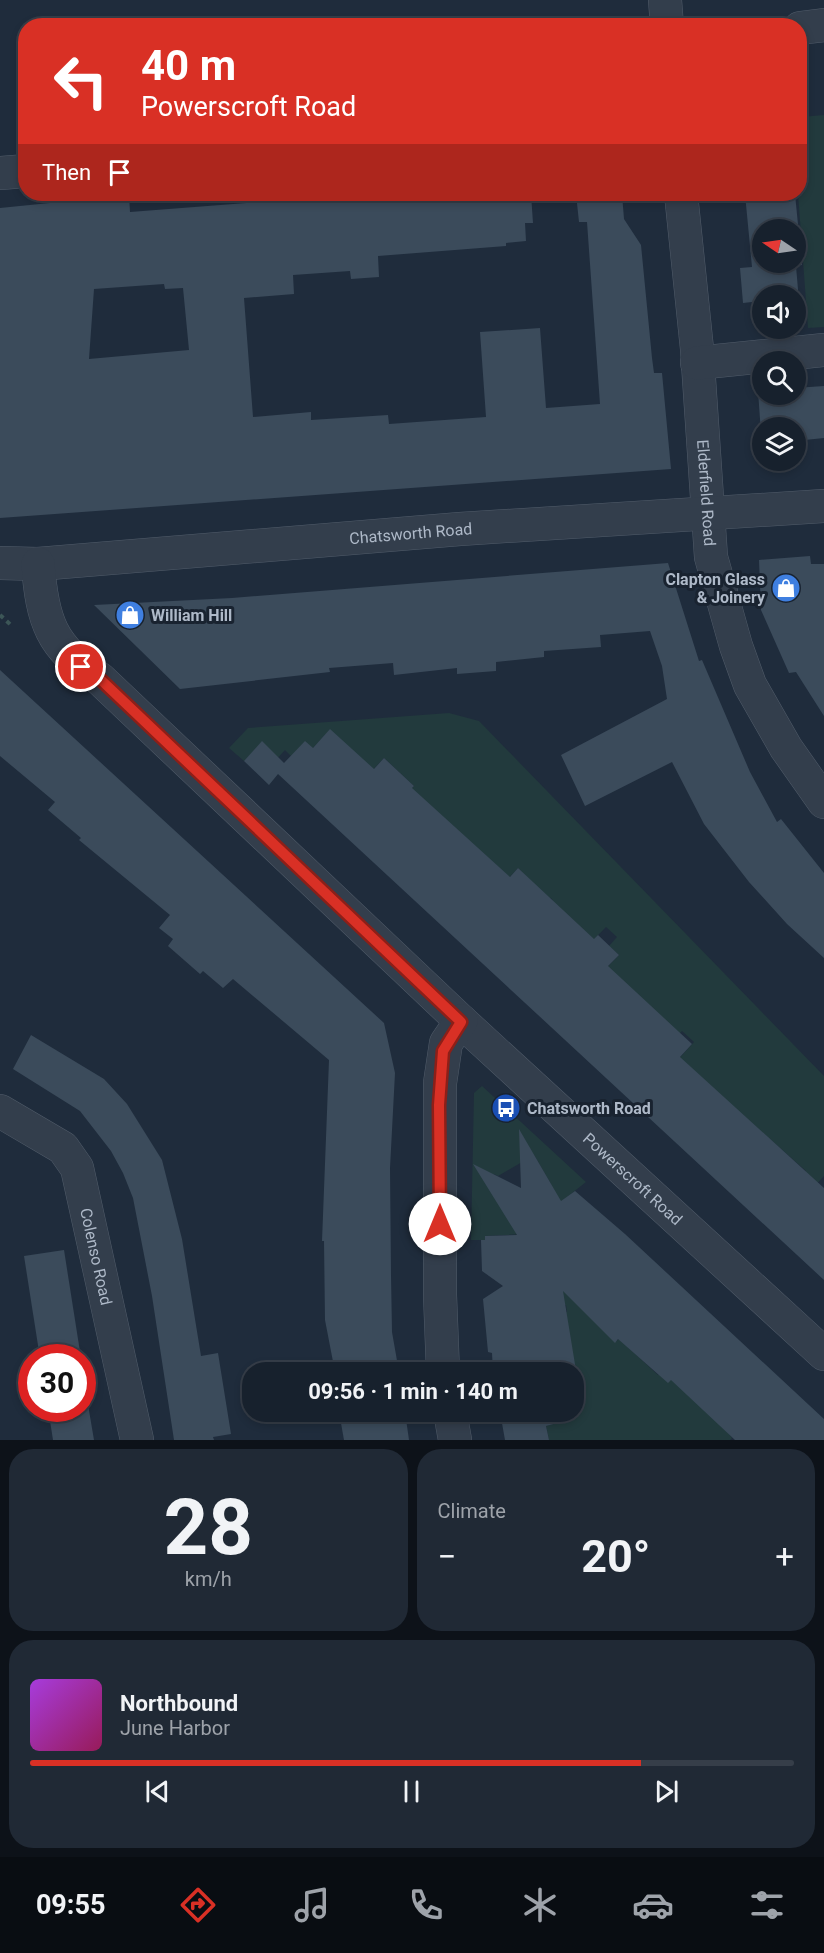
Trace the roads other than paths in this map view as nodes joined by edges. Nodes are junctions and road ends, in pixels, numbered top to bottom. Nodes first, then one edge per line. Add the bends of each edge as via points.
1 (665, 0) edge
2 (666, 18) edge
3 (824, 25) edge
4 (807, 26) edge
5 (18, 172) edge
6 (0, 173) edge
7 (682, 201) edge
8 (824, 350) edge
9 (697, 363) junction
10 (824, 506) edge
11 (709, 513) junction
12 (0, 563) edge
13 (38, 564) junction
14 (824, 802) edge
15 (461, 1022) junction
16 (0, 1111) edge
17 (824, 1353) edge
18 (443, 1362) edge
19 (452, 1422) edge
20 (137, 1440) edge
21 (455, 1440) edge

1 - 2 street
3 - 4 street
5 - 6 street
7 - 9 street, Elderfield Road
8 - 9 street
9 - 11 street, Elderfield Road
10 - 11 street, Chatsworth Road
11 - 13 street, Chatsworth Road
11 - 14 street, Elderfield Road via 711,557 750,685 786,748
12 - 13 street, Chatsworth Road
13 - 15 street, Powerscroft Road via 46,622 65,652 100,679
15 - 17 street, Powerscroft Road
15 - 18 street via 443,1051 439,1105
16 - 20 street, Colenso Road via 63,1148 77,1168
19 - 21 street

